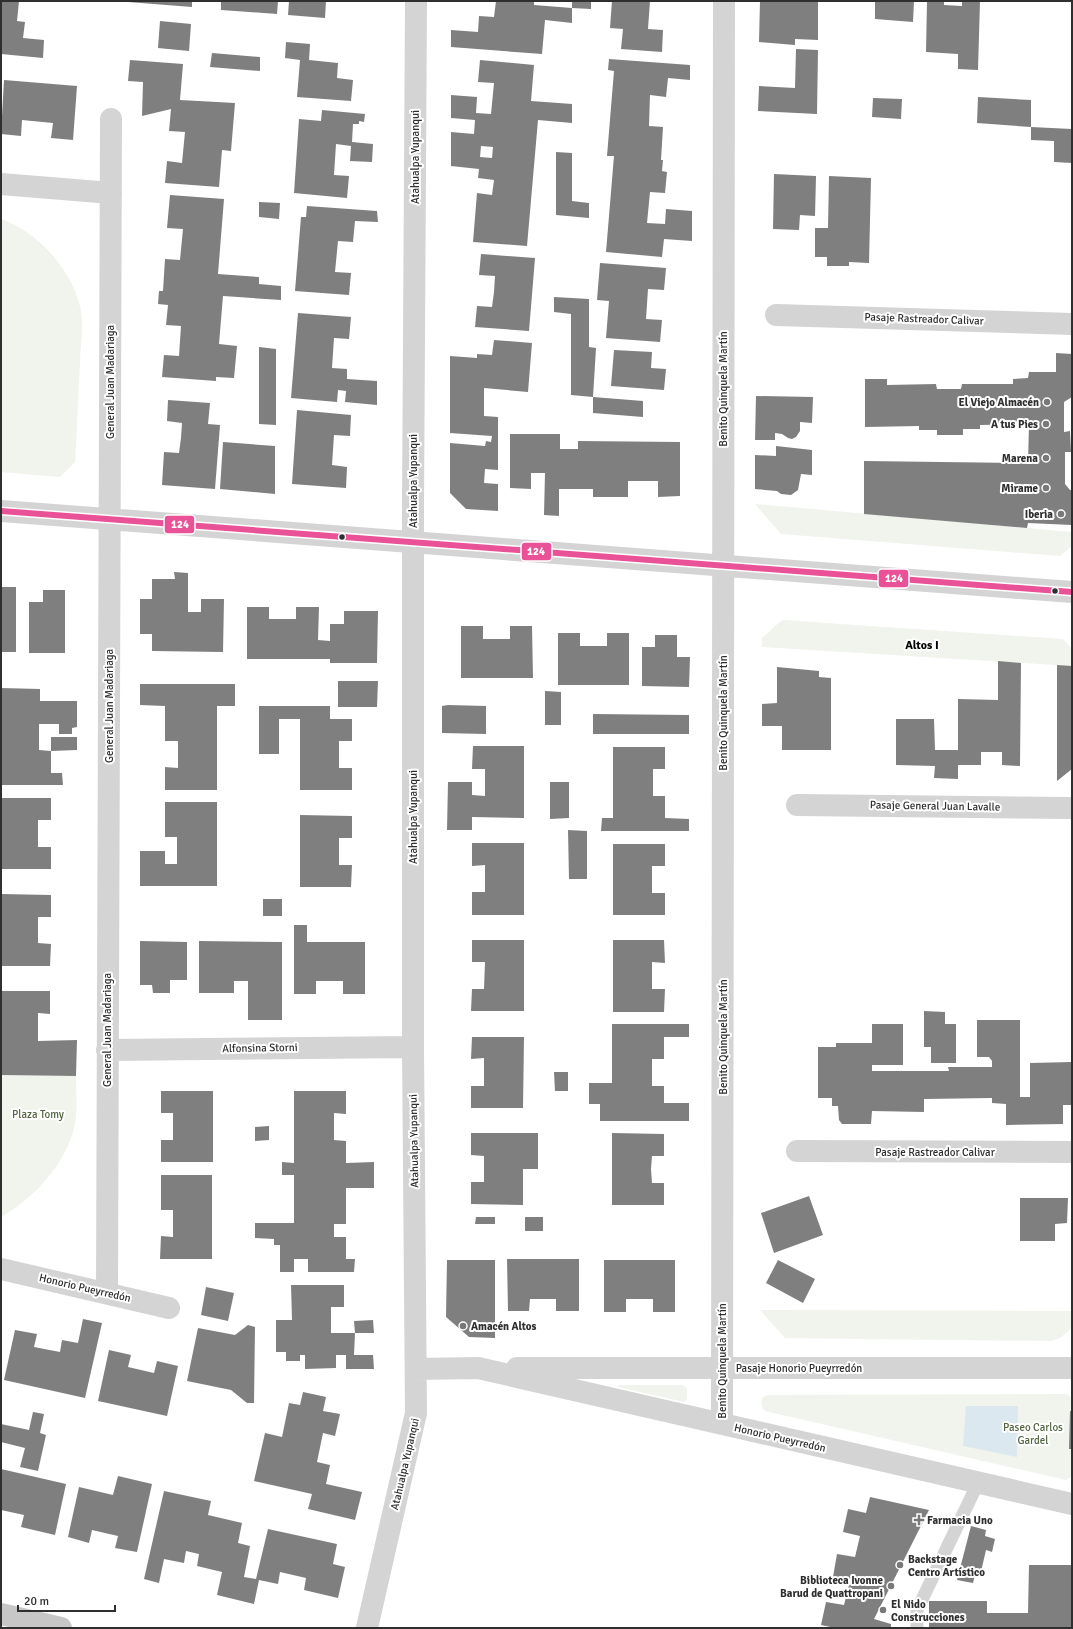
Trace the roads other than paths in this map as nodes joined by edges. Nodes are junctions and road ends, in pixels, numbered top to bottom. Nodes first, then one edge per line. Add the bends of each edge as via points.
1 (416, 1) edge
2 (724, 1) edge
3 (111, 119) dead end
4 (1, 184) edge
5 (111, 193) junction
6 (776, 314) dead end
7 (1072, 324) edge
8 (1, 511) edge
9 (110, 519) junction
10 (413, 542) junction
11 (723, 566) junction
12 (1072, 592) edge
13 (797, 805) dead end
14 (1072, 808) edge
15 (413, 1047) junction
16 (107, 1050) junction
17 (797, 1151) dead end
18 (1072, 1152) edge
19 (1, 1269) edge
20 (107, 1293) junction
21 (169, 1308) dead end
22 (416, 1368) junction
23 (478, 1368) junction
24 (722, 1368) junction
25 (1072, 1368) edge
26 (722, 1424) junction
27 (978, 1482) junction
28 (1072, 1504) edge
29 (1, 1614) edge
30 (61, 1628) edge
31 (367, 1628) edge
32 (917, 1628) edge

1 - 10 street, Atahualpa Yupanqui
2 - 11 street, Benito Quinquela Martín
3 - 5 street, General Juan Madariaga
4 - 5 street
5 - 9 street, General Juan Madariaga
6 - 7 street, Pasaje Rastreador Calivar
8 - 9 street
9 - 10 street
9 - 16 street, General Juan Madariaga
10 - 11 street
10 - 15 street, Atahualpa Yupanqui
11 - 12 street
11 - 24 street, Benito Quinquela Martín
13 - 14 street, Pasaje General Juan Lavalle
15 - 16 street, Alfonsina Storni
15 - 22 street, Atahualpa Yupanqui
16 - 20 street, General Juan Madariaga
17 - 18 street, Pasaje Rastreador Calivar
19 - 20 street, Honorio Pueyrredón
20 - 21 street, Honorio Pueyrredón
22 - 23 street, Honorio Pueyrredón
22 - 31 street, Atahualpa Yupanqui via 416,1413
23 - 24 street, Pasaje Honorio Pueyrredón
23 - 26 street, Honorio Pueyrredón
24 - 25 street, Pasaje Honorio Pueyrredón
24 - 26 street, Benito Quinquela Martín
26 - 27 street, Honorio Pueyrredón
27 - 28 street, Honorio Pueyrredón
27 - 32 lane via 917,1610
29 - 30 main road

